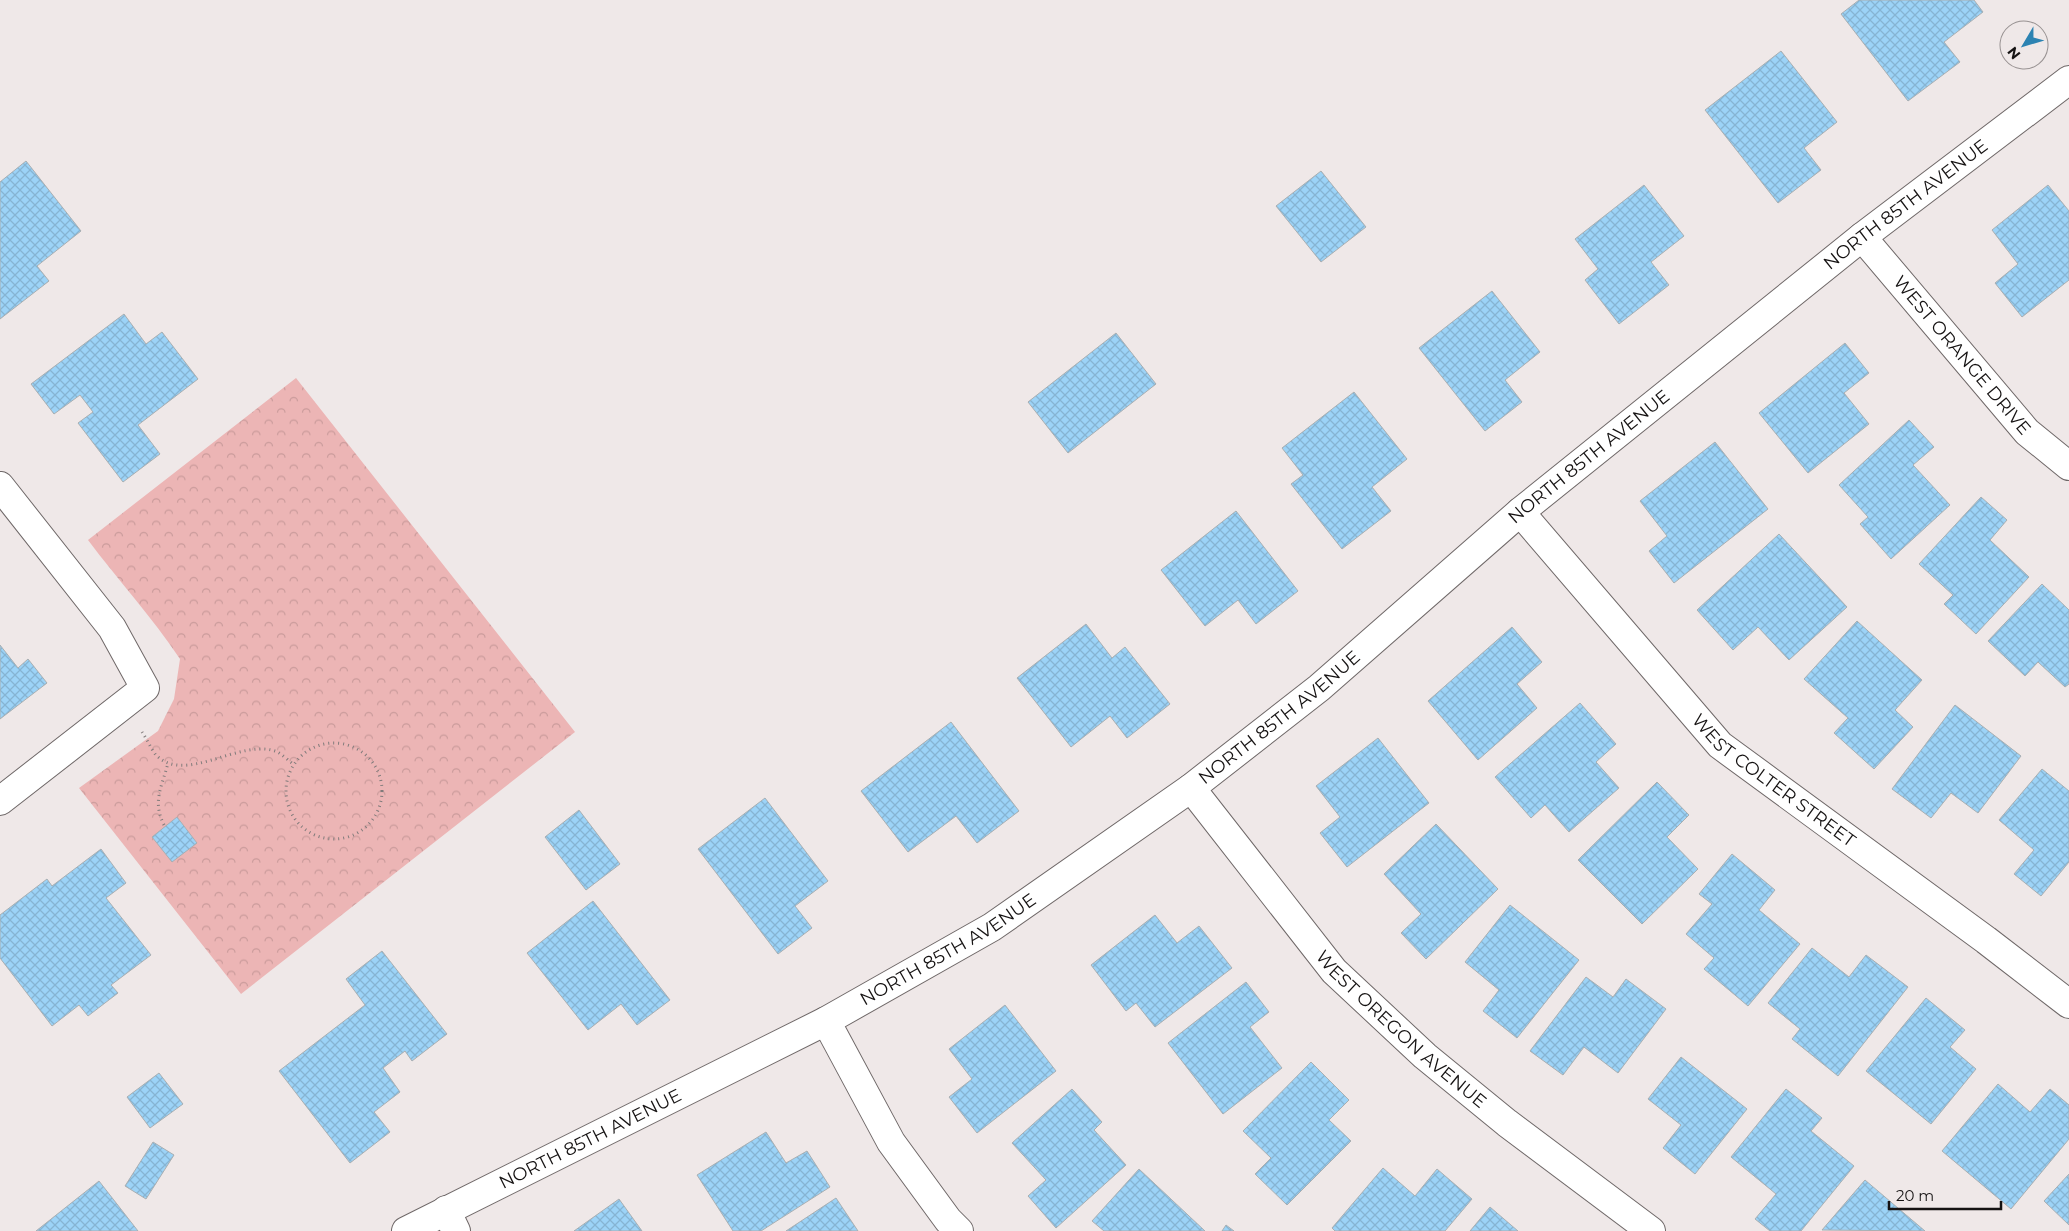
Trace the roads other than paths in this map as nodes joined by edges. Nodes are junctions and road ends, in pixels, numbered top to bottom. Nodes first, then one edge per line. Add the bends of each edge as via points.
1 (2069, 80) edge
2 (1862, 237) junction
3 (2069, 466) edge
4 (0, 486) edge
5 (1520, 512) junction
6 (1191, 788) junction
7 (0, 801) edge
8 (2069, 1004) edge
9 (826, 1022) junction
10 (451, 1220) edge
11 (406, 1231) edge
12 (959, 1231) edge
13 (1652, 1231) edge

1 - 2 street, NORTH 85TH AVENUE
2 - 3 street, WEST ORANGE DRIVE via 2027,432
2 - 5 street, NORTH 85TH AVENUE
4 - 7 street via 112,628 145,688
5 - 6 street, NORTH 85TH AVENUE via 1319,688
5 - 8 street, WEST COLTER STREET via 1720,745
6 - 9 street, NORTH 85TH AVENUE via 992,927
6 - 13 street, WEST OREGON AVENUE via 1334,971 1425,1056 1507,1123
9 - 10 street, NORTH 85TH AVENUE
9 - 12 street via 891,1142
10 - 11 street, NORTH 85TH AVENUE

